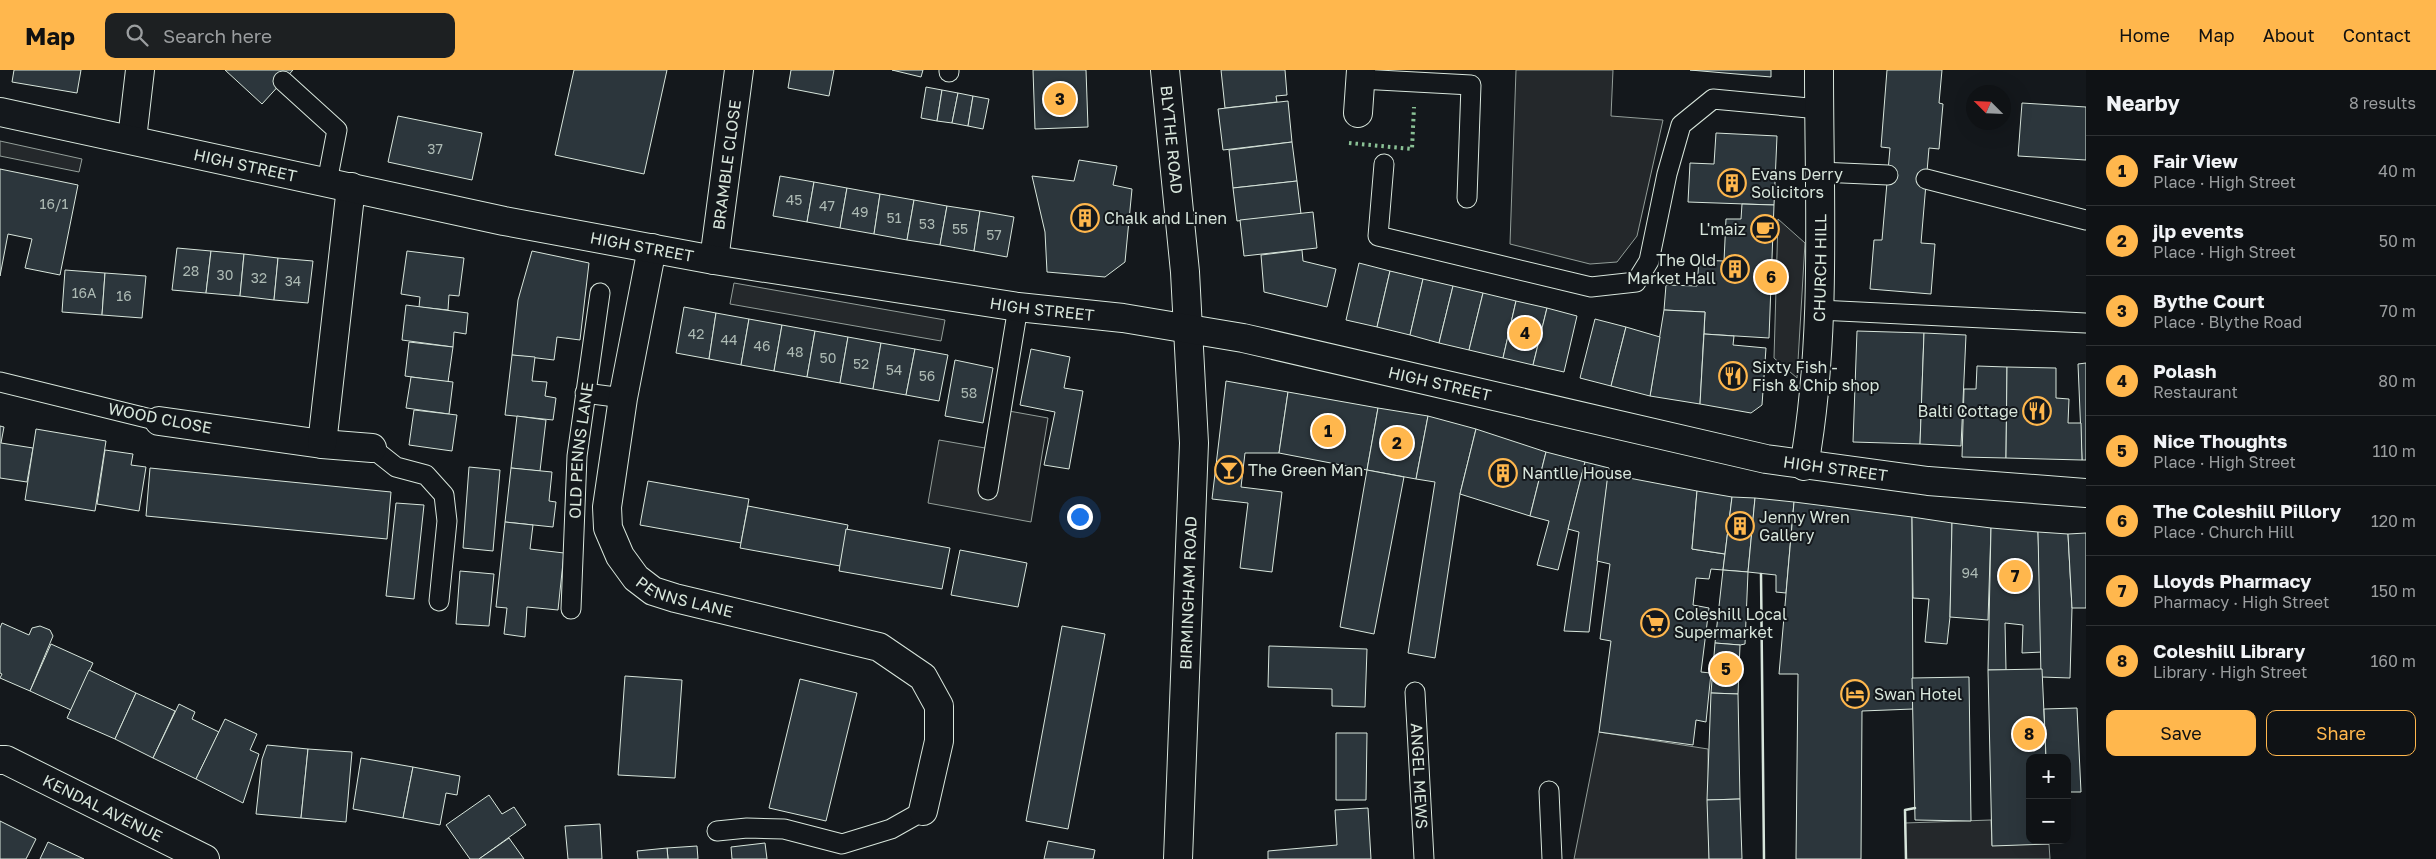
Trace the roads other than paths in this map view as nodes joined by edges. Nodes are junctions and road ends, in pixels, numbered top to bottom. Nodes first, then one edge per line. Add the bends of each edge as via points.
1 (140, 70) edge
2 (739, 70) edge
3 (1165, 70) edge
4 (1819, 70) edge
5 (1360, 74) edge
6 (283, 81) dead end
7 (1819, 109) junction
8 (0, 112) edge
9 (1358, 113) dead end
10 (132, 139) junction
11 (1384, 164) dead end
12 (1820, 172) junction
13 (1888, 175) dead end
14 (1926, 179) dead end
15 (339, 184) junction
16 (1467, 198) dead end
17 (2086, 220) edge
18 (652, 248) junction
19 (714, 260) junction
20 (600, 293) dead end
21 (1018, 307) junction
22 (1819, 310) junction
23 (2086, 323) edge
24 (1189, 328) junction
25 (0, 382) edge
26 (585, 393) junction
27 (623, 398) junction
28 (159, 421) joint
29 (322, 444) junction
30 (372, 448) joint
31 (1804, 466) junction
32 (988, 490) dead end
33 (2086, 493) edge
34 (439, 601) dead end
35 (570, 609) dead end
36 (1415, 692) dead end
37 (0, 760) edge
38 (1550, 791) dead end
39 (923, 812) joint
40 (717, 831) dead end
41 (205, 859) edge
42 (1178, 859) edge
43 (1424, 859) edge
44 (1552, 859) edge

1 - 10 main road
2 - 19 main road, BRAMBLE CLOSE
3 - 24 main road, BLYTHE ROAD
4 - 7 main road, CHURCH HILL
5 - 9 main road
5 - 16 lane via 1471,85
6 - 15 lane via 337,130
7 - 11 lane via 1713,99 1681,125 1649,261 1636,282 1591,288 1378,236
7 - 12 main road, CHURCH HILL
8 - 10 main road, HIGH STREET
10 - 15 main road, HIGH STREET
12 - 13 lane
12 - 22 main road, CHURCH HILL
14 - 17 lane
15 - 18 main road, HIGH STREET via 504,221
15 - 29 main road
18 - 19 main road, HIGH STREET
18 - 27 main road, PENNS LANE
19 - 21 main road, HIGH STREET
20 - 26 lane, OLD PENNS LANE
21 - 24 main road, HIGH STREET
21 - 32 lane
22 - 23 lane
22 - 31 main road, CHURCH HILL via 1810,435
24 - 31 main road, HIGH STREET
24 - 42 main road, BIRMINGHAM ROAD via 1194,443
25 - 28 lane, WOOD CLOSE
26 - 27 lane
26 - 35 lane, OLD PENNS LANE via 577,456
27 - 39 main road, PENNS LANE via 607,507 608,528 630,571 653,590 675,598 879,647 922,677 939,706 940,741
28 - 29 main road, WOOD CLOSE
29 - 30 main road, WOOD CLOSE
30 - 34 lane via 396,467 426,475 444,494 447,521
31 - 33 main road, HIGH STREET via 1987,487
36 - 43 lane, ANGEL MEWS
37 - 41 main road, KENDAL AVENUE via 6,760
38 - 44 lane
39 - 40 lane via 891,829 842,844 784,829

